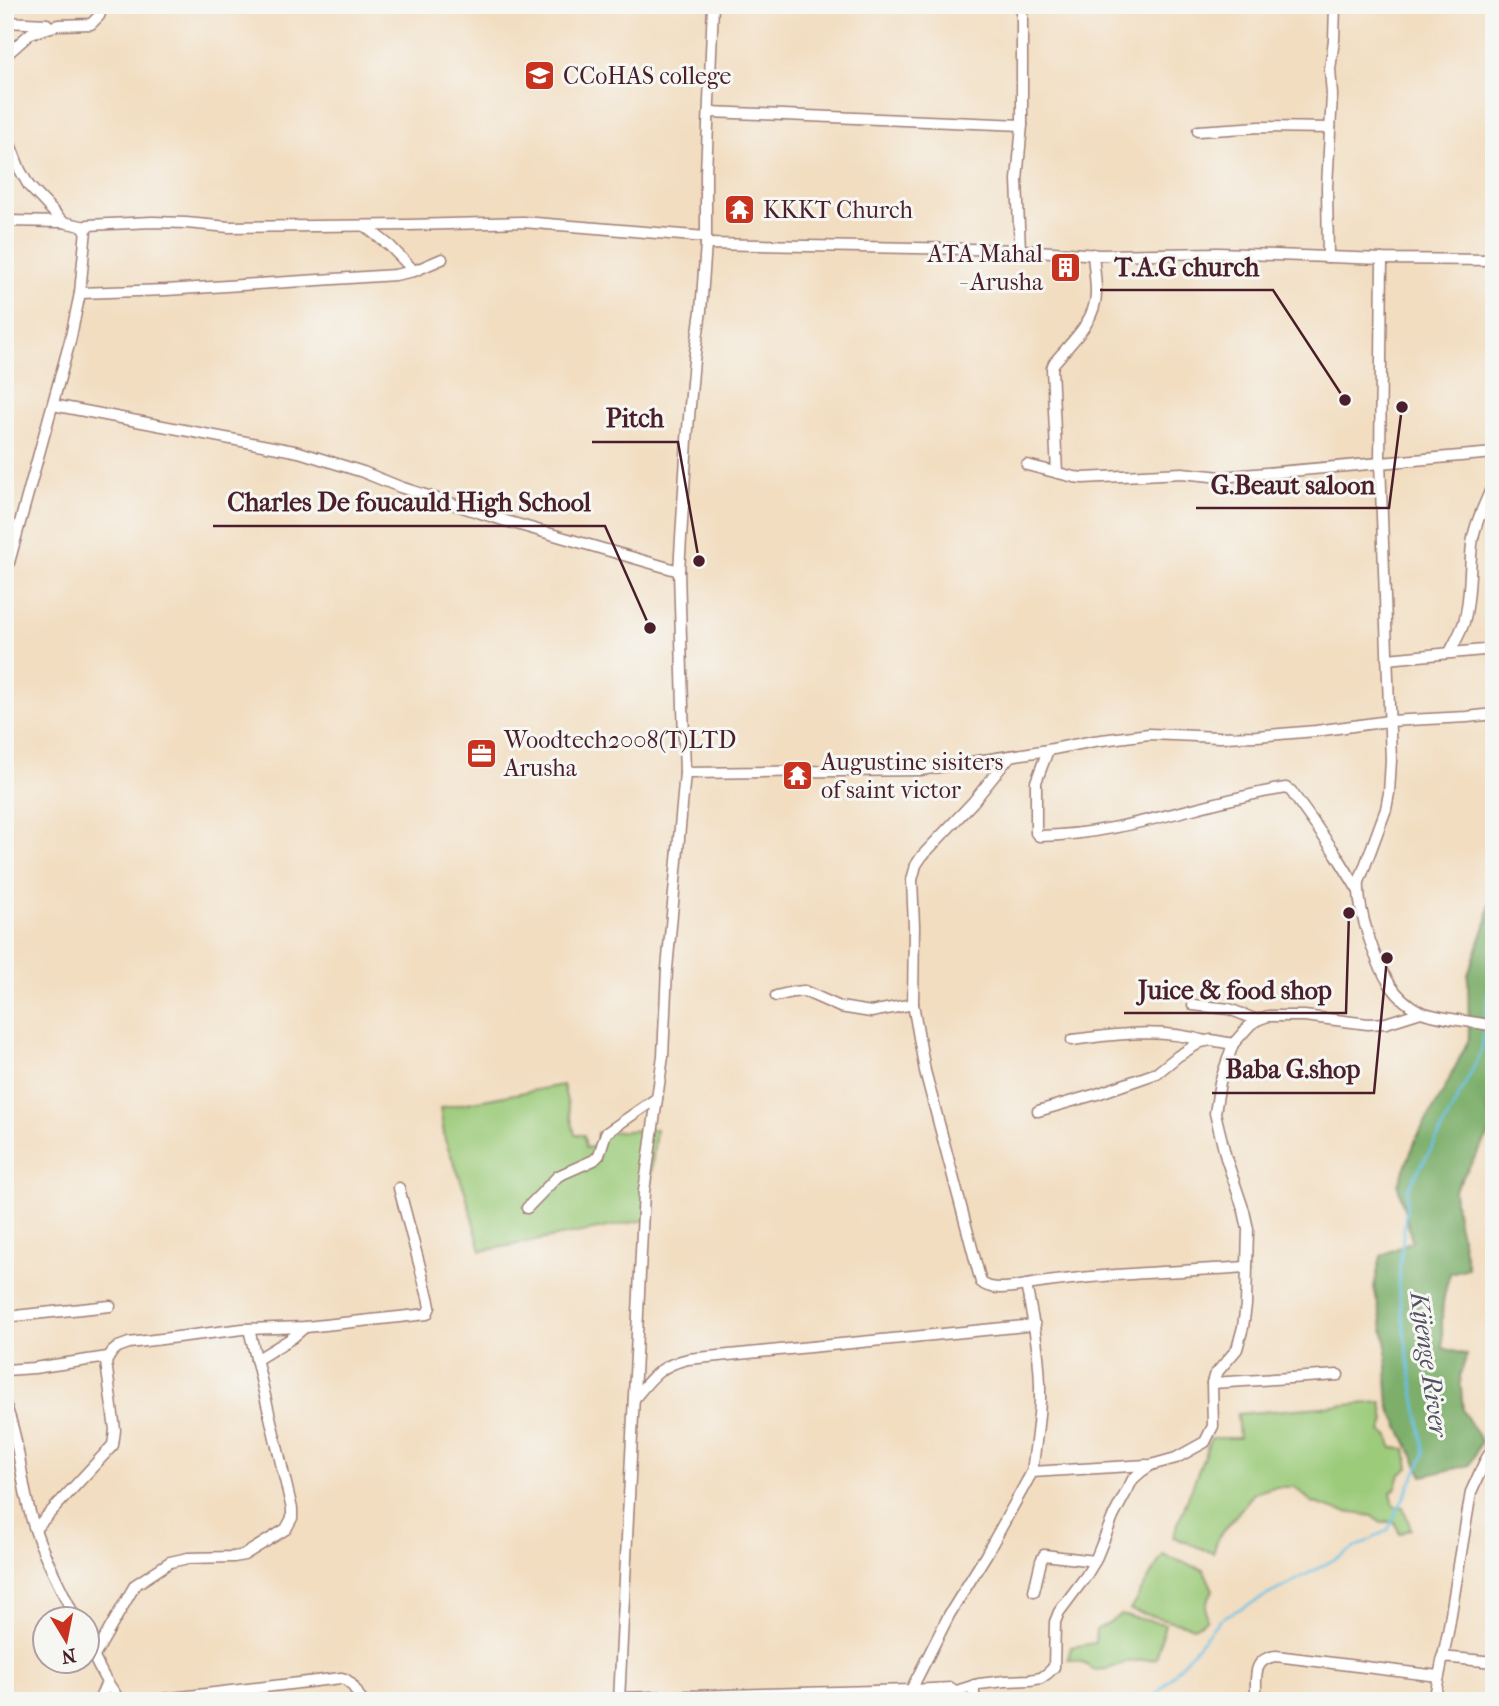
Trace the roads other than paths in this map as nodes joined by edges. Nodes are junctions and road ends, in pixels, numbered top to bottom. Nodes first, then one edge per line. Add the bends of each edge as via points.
1 (103, 5) edge
2 (713, 5) edge
3 (1022, 5) edge
4 (1335, 5) edge
5 (5, 22) edge
6 (58, 25) junction
7 (5, 56) edge
8 (709, 112) junction
9 (1022, 125) junction
10 (1330, 128) junction
11 (5, 131) edge
12 (1198, 131) dead end
13 (5, 221) edge
14 (63, 222) junction
15 (365, 226) junction
16 (86, 227) junction
17 (706, 240) junction
18 (1020, 250) junction
19 (1093, 254) junction
20 (1328, 257) junction
21 (442, 258) dead end
22 (1382, 259) junction
23 (1494, 260) edge
24 (414, 271) junction
25 (80, 293) junction
26 (53, 405) junction
27 (1494, 453) edge
28 (1380, 462) junction
29 (1027, 465) dead end
30 (1057, 473) junction
31 (1494, 482) edge
32 (679, 571) junction
33 (5, 577) edge
34 (1494, 649) edge
35 (1450, 652) junction
36 (1387, 659) junction
37 (1494, 714) edge
38 (1389, 721) junction
39 (1048, 750) junction
40 (1010, 756) junction
41 (685, 773) junction
42 (1359, 891) junction
43 (776, 996) dead end
44 (913, 1004) junction
45 (1193, 1004) dead end
46 (1420, 1012) junction
47 (1257, 1020) junction
48 (1488, 1025) edge
49 (1072, 1040) dead end
50 (1205, 1041) junction
51 (1233, 1044) junction
52 (657, 1098) junction
53 (1038, 1111) dead end
54 (399, 1188) dead end
55 (527, 1208) dead end
56 (1247, 1267) junction
57 (1026, 1285) junction
58 (110, 1306) dead end
59 (5, 1317) edge
60 (1035, 1325) junction
61 (306, 1327) junction
62 (249, 1329) junction
63 (108, 1357) junction
64 (256, 1360) junction
65 (5, 1370) edge
66 (1338, 1375) dead end
67 (1212, 1384) junction
68 (634, 1399) junction
69 (5, 1404) edge
70 (1494, 1446) edge
71 (1151, 1465) junction
72 (1032, 1472) junction
73 (35, 1529) junction
74 (1095, 1561) junction
75 (1034, 1591) dead end
76 (68, 1604) edge
77 (102, 1642) edge
78 (1443, 1657) junction
79 (1494, 1662) edge
80 (102, 1673) edge
81 (1438, 1676) junction
82 (107, 1682) junction
83 (972, 1686) junction
84 (911, 1690) junction
85 (619, 1699) edge
86 (1434, 1700) edge
87 (99, 1701) edge
88 (120, 1701) edge
89 (147, 1701) edge
90 (362, 1701) edge
91 (924, 1701) edge
92 (974, 1701) edge
93 (1256, 1701) edge
94 (1443, 1701) edge

1 - 6 street via 91,24
2 - 8 street
3 - 9 street
4 - 10 street
5 - 6 street
6 - 7 street via 31,33
8 - 9 street
8 - 17 street
9 - 18 street via 1017,180
10 - 12 street
10 - 20 street
11 - 14 street via 29,186
13 - 14 street
14 - 16 street
15 - 16 street via 229,227 152,222
15 - 17 street via 523,222
15 - 24 street
16 - 25 street
17 - 18 street
17 - 32 street
18 - 19 street
19 - 20 street
19 - 30 street via 1096,294 1092,315 1052,368
20 - 22 street
21 - 24 street
22 - 23 street
22 - 28 street
24 - 25 street via 346,279
25 - 26 street
26 - 32 street via 299,452 506,521
26 - 33 street
27 - 28 street
28 - 30 street via 1228,477 1182,473 1083,478
28 - 36 street
29 - 30 street
31 - 35 street via 1474,534 1464,620
32 - 41 street
34 - 35 street
35 - 36 street
36 - 38 street
37 - 38 street
38 - 39 street via 1256,736 1149,734
38 - 42 street via 1387,802
39 - 40 street
39 - 42 street via 1036,782 1039,836 1144,822 1286,789 1334,850
40 - 41 street via 920,770
40 - 44 street via 916,866 912,888
41 - 52 street
42 - 46 street via 1368,932 1386,978 1398,995
43 - 44 street via 804,991 840,1007 871,1012
44 - 57 street via 925,1071 981,1282 993,1288
45 - 47 street via 1229,1009
46 - 47 street via 1368,1024 1282,1016
46 - 48 street
47 - 51 street
49 - 50 street via 1149,1034
50 - 51 street
50 - 53 street via 1157,1073
51 - 56 street via 1215,1113 1248,1229
52 - 55 street via 606,1133 594,1160 558,1176
52 - 68 street via 643,1191
54 - 61 street via 428,1297 427,1314
56 - 57 street
56 - 67 street via 1241,1338
57 - 60 street
58 - 59 street
60 - 68 street via 688,1359 664,1366
60 - 72 street via 1040,1402
61 - 62 street
61 - 64 street
62 - 63 street via 129,1343
62 - 64 street
63 - 65 street
63 - 73 street via 113,1445
64 - 77 street via 292,1509 289,1525 244,1555 170,1562 135,1585
66 - 67 street
67 - 71 street via 1213,1426 1205,1442
68 - 85 street
69 - 73 street
70 - 78 street via 1471,1492
71 - 72 street
71 - 74 street via 1133,1479
72 - 84 street
73 - 76 street
74 - 75 street via 1044,1555
74 - 83 street via 1055,1622 1054,1667 1041,1678
78 - 79 street
78 - 81 street
80 - 82 street
81 - 86 street
81 - 93 street via 1268,1657 1257,1668
82 - 87 street
82 - 88 street
83 - 84 street
83 - 91 street
83 - 92 street
84 - 85 street
86 - 94 street
89 - 90 street via 341,1678 351,1683

